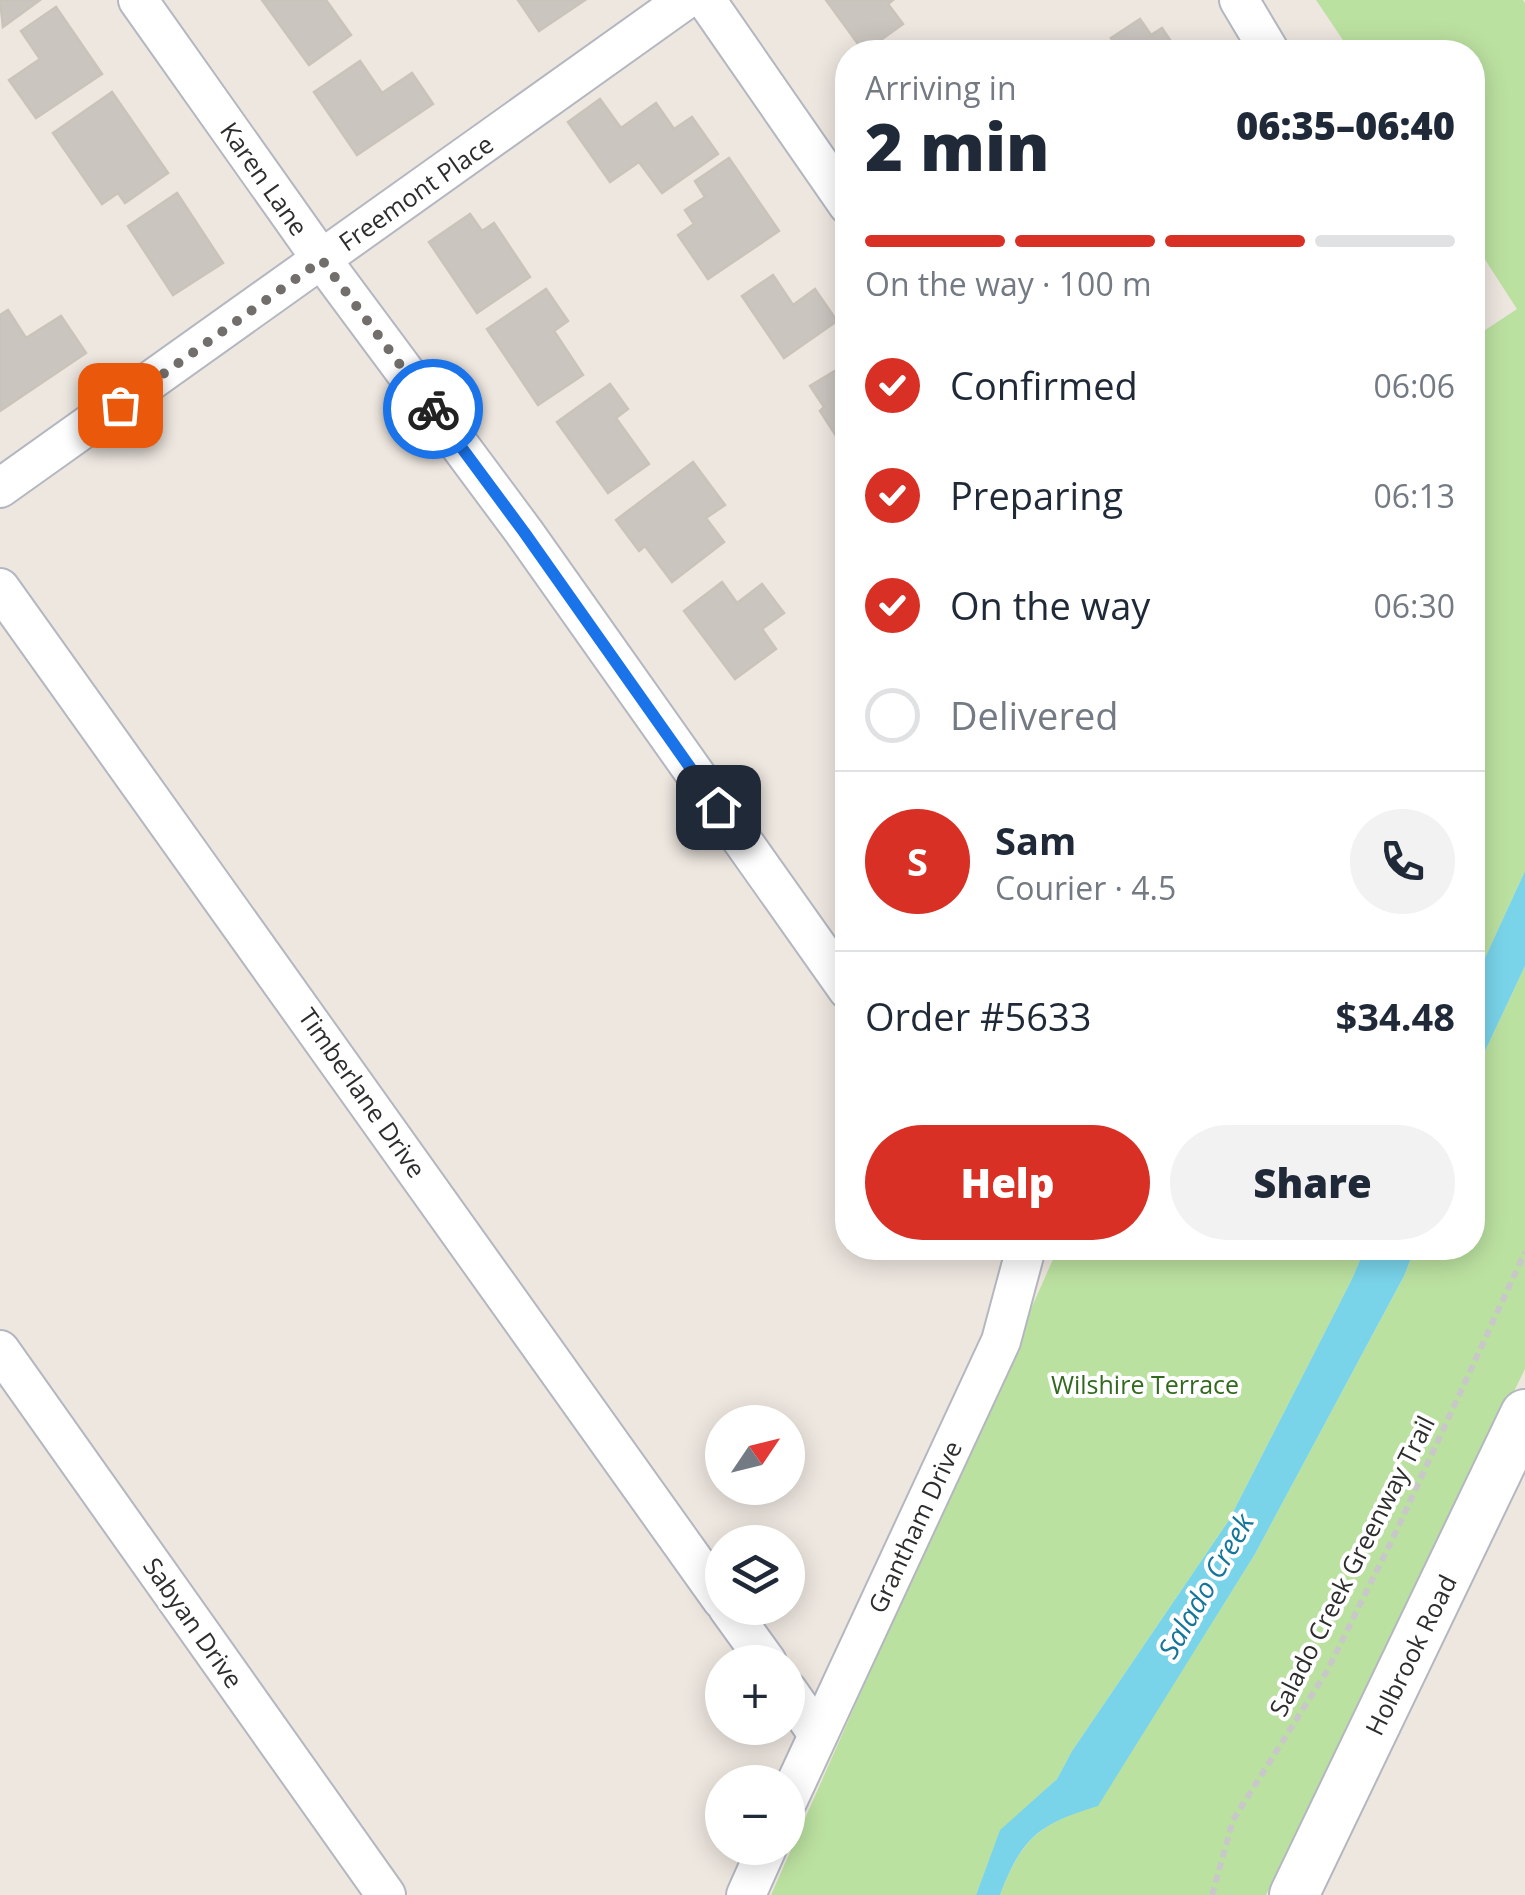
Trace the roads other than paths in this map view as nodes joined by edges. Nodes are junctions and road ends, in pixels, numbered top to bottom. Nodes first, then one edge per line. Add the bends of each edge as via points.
1 (138, 0) edge
2 (685, 0) edge
3 (706, 0) edge
4 (1239, 0) edge
5 (1263, 40) edge
6 (835, 185) edge
7 (322, 260) junction
8 (0, 488) edge
9 (0, 588) edge
10 (835, 972) edge
11 (1023, 1260) edge
12 (0, 1350) edge
13 (1525, 1414) edge
14 (705, 1576) edge
15 (805, 1716) edge
16 (817, 1733) junction
17 (803, 1765) edge
18 (759, 1865) edge
19 (386, 1895) edge
20 (746, 1895) edge
21 (1294, 1895) edge

1 - 7 street, Karen Lane
2 - 7 street, Freemont Place
3 - 6 street
4 - 5 street
7 - 8 street, Freemont Place
7 - 10 street, Karen Lane
9 - 14 street, Timberlane Drive
11 - 16 street, Grantham Drive via 1001,1341
12 - 19 street, Sabyan Drive
13 - 21 street, Holbrook Road
15 - 16 street
16 - 17 street, Grantham Drive
18 - 20 street

